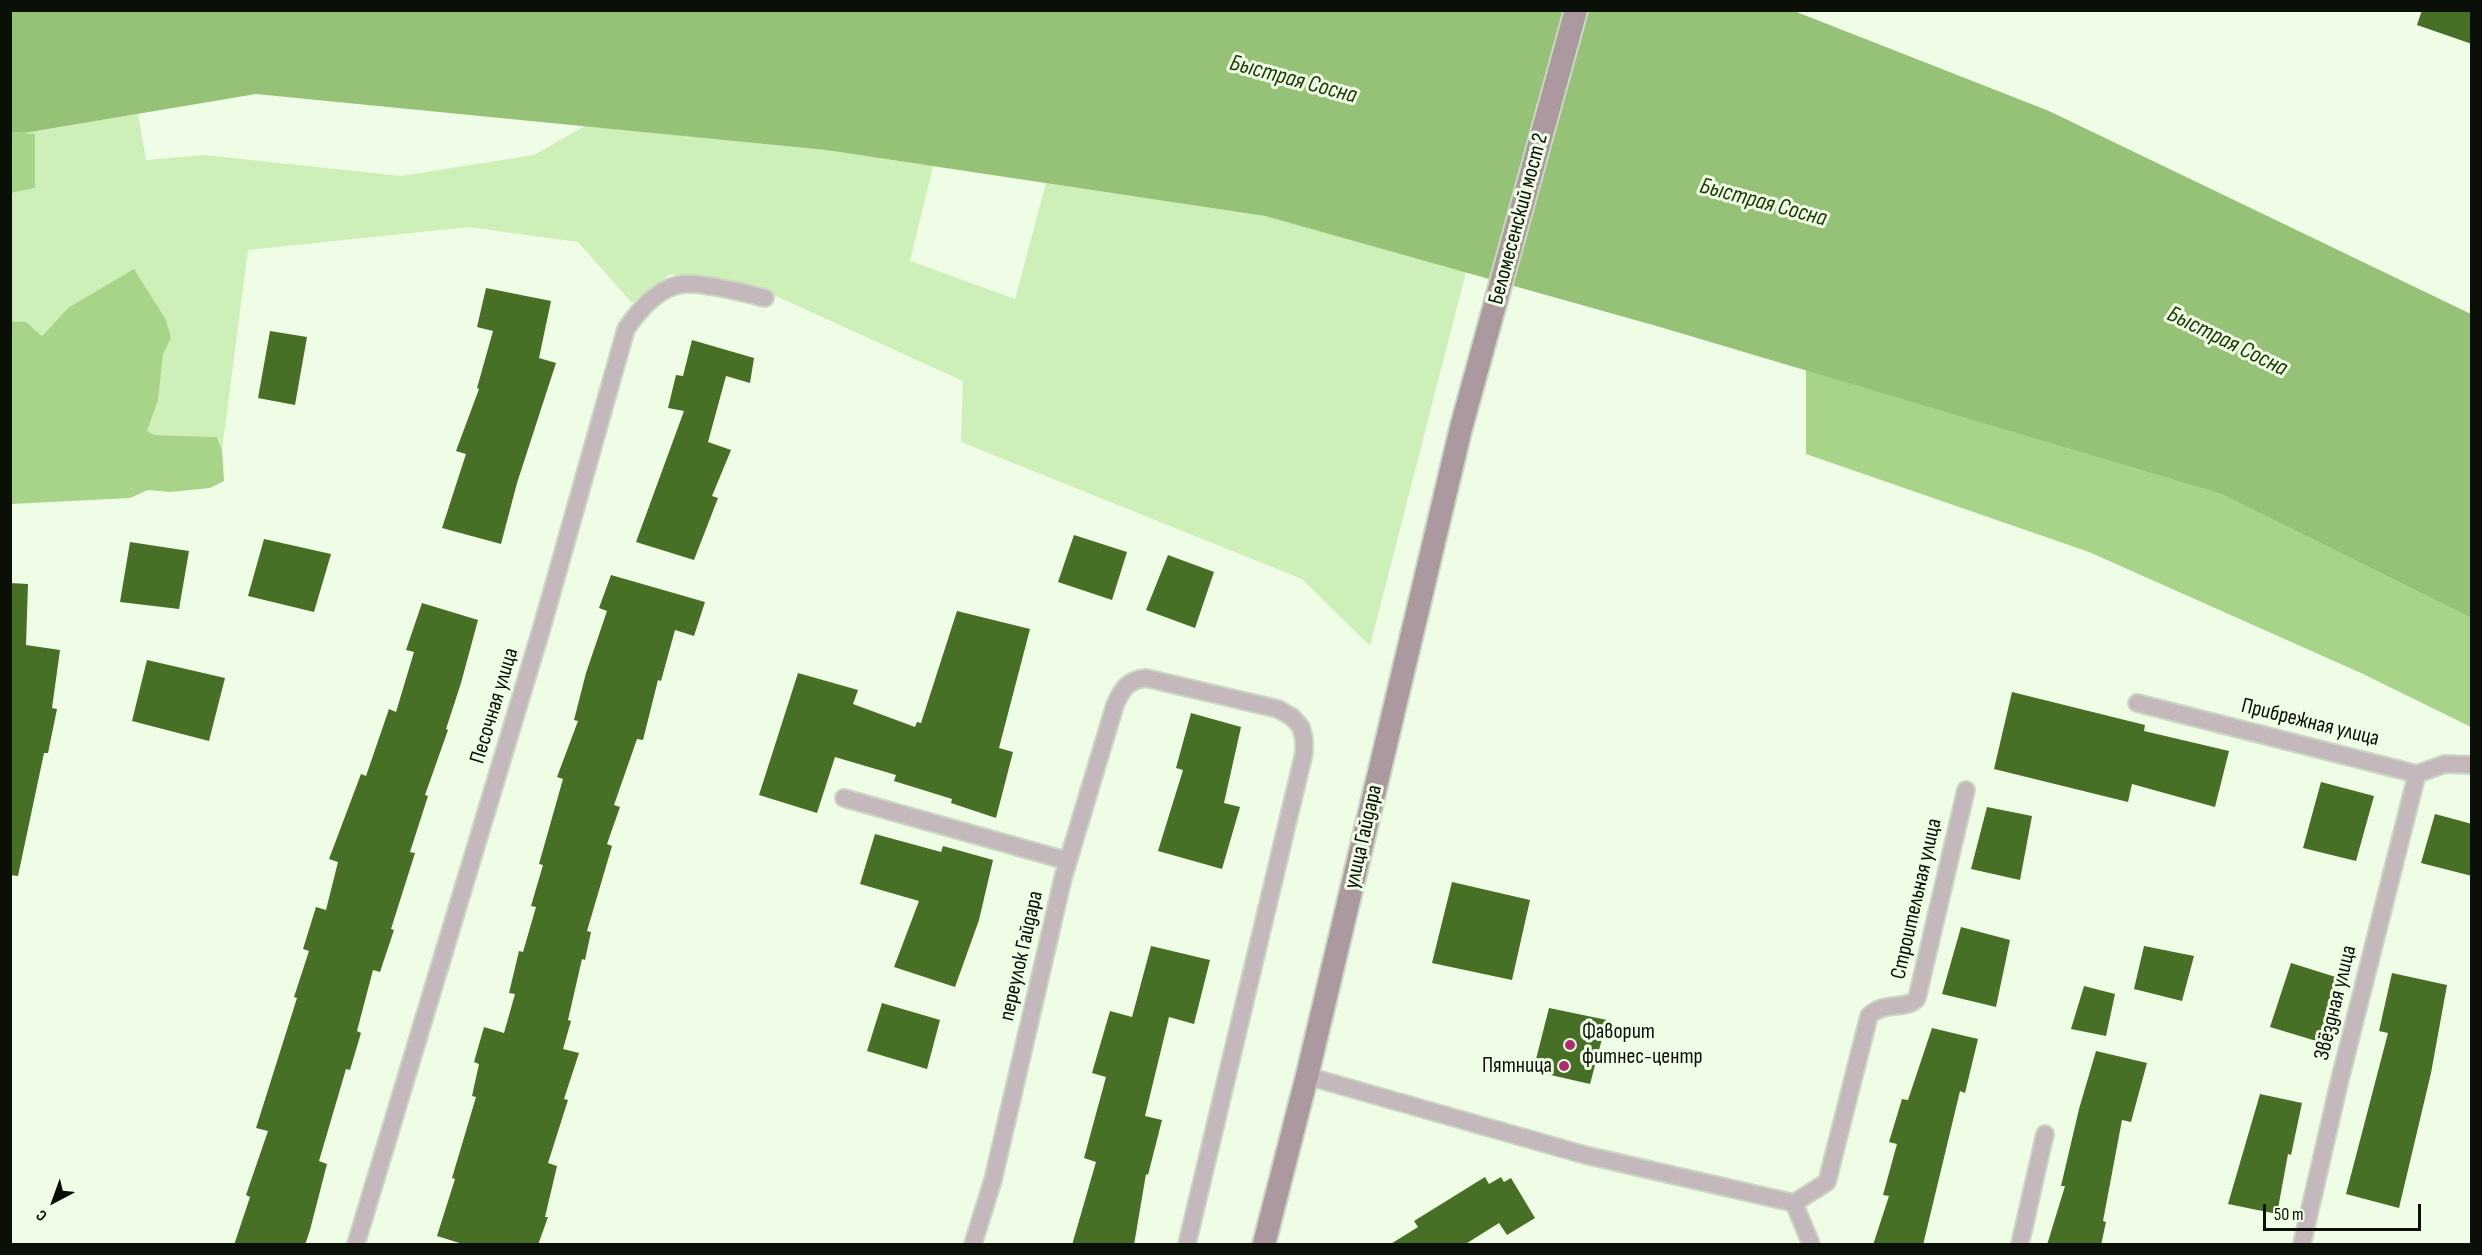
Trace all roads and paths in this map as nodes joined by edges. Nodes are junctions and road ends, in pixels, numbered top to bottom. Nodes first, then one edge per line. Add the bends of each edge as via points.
1 (1576, 10) edge
2 (765, 298) dead end
3 (1461, 428) joint
4 (2137, 703) dead end
5 (2472, 765) edge
6 (2417, 774) junction
7 (1966, 790) dead end
8 (844, 798) dead end
9 (1068, 861) junction
10 (1306, 1076) junction
11 (2045, 1134) dead end
12 (1794, 1203) junction
13 (356, 1245) edge
14 (973, 1245) edge
15 (1187, 1245) edge
16 (1264, 1245) edge
17 (1811, 1245) edge
18 (2020, 1245) edge
19 (2302, 1245) edge

1 - 3 main road, Беломесенский мост 2
2 - 13 street, Песочная улица via 683,284 650,301 626,329 542,627
3 - 10 main road, улица Гайдара
4 - 6 street, Прибрежная улица
5 - 6 street via 2445,764
6 - 19 street, Звёздная улица
7 - 12 street, Строительная улица via 1917,998 1910,1004 1881,1007 1869,1016 1827,1182
8 - 9 street
9 - 14 street, переулок Гайдара via 993,1180
9 - 15 street, переулок Гайдара via 1115,705 1129,683 1153,678 1278,709 1301,727 1304,753
10 - 12 street via 1585,1155
10 - 16 main road, улица Гайдара
11 - 18 street
12 - 17 street

